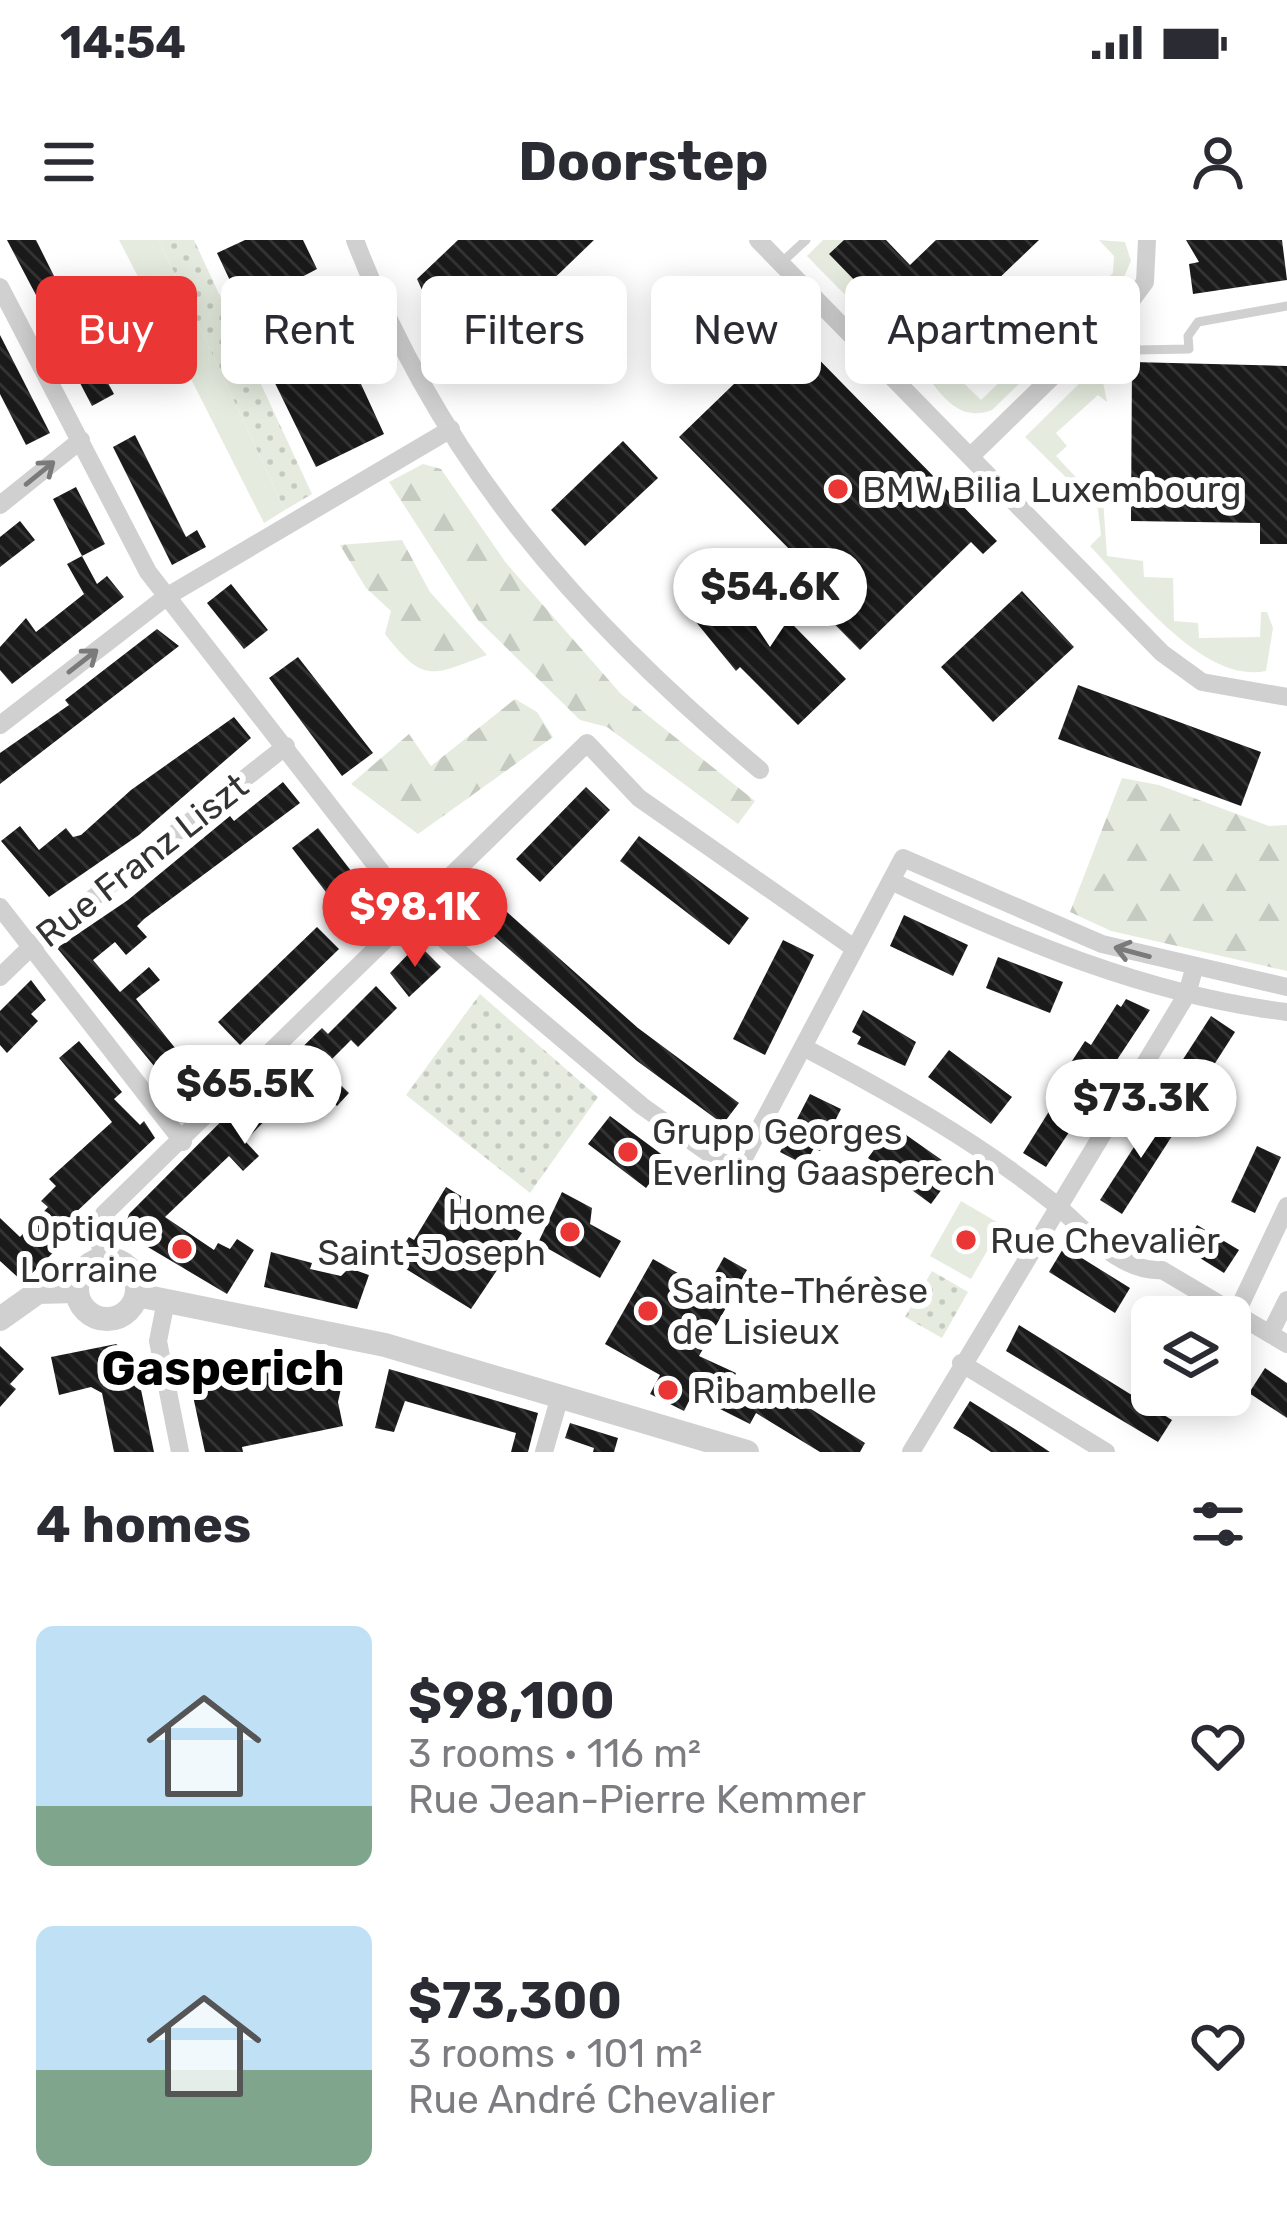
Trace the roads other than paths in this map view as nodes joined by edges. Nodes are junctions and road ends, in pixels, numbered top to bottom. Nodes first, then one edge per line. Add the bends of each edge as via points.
1 (355, 240) edge
2 (758, 240) edge
3 (806, 240) edge
4 (1147, 240) edge
5 (782, 263) junction
6 (1140, 286) edge
7 (0, 287) edge
8 (1287, 306) edge
9 (1140, 350) edge
10 (1046, 384) edge
11 (451, 429) junction
12 (81, 440) junction
13 (971, 456) junction
14 (0, 506) edge
15 (166, 597) junction
16 (1287, 697) edge
17 (0, 725) edge
18 (286, 746) junction
19 (760, 770) dead end
20 (893, 877) junction
21 (0, 907) edge
22 (1008, 907) junction
23 (413, 913) junction
24 (997, 930) junction
25 (31, 947) junction
26 (854, 948) junction
27 (1194, 969) junction
28 (0, 977) edge
29 (1287, 987) edge
30 (1187, 994) junction
31 (1287, 1012) edge
32 (803, 1047) junction
33 (183, 1142) junction
34 (1057, 1206) junction
35 (1287, 1206) edge
36 (102, 1258) junction
37 (76, 1291) junction
38 (137, 1295) junction
39 (1206, 1296) edge
40 (1244, 1296) edge
41 (166, 1300) junction
42 (1287, 1300) edge
43 (2, 1311) edge
44 (1251, 1323) edge
45 (1278, 1339) edge
46 (961, 1363) junction
47 (560, 1396) junction
48 (180, 1452) edge
49 (544, 1452) edge
50 (747, 1452) edge
51 (911, 1452) edge
52 (1106, 1452) edge

1 - 11 street via 407,358
2 - 5 street
3 - 5 lane
4 - 6 street
5 - 13 street
7 - 12 street
8 - 9 lane via 1198,322 1190,349
10 - 13 street
11 - 15 street
11 - 19 street via 581,608
14 -> 12 street
12 - 15 street
13 - 16 street via 1162,653 1202,682
17 -> 15 street
15 - 18 street
18 - 23 street
18 - 25 street, Rue Franz Liszt
20 - 22 street via 903,858
20 - 24 street
20 - 26 street
21 - 25 street
22 - 24 street
27 -> 22 street
23 - 26 street via 587,743 639,798
23 - 32 street via 642,1106 721,1162 744,1158
23 - 33 street
24 - 30 street
25 - 28 street, Rue Franz Liszt
25 - 33 street
26 - 32 street
27 - 29 street
27 - 30 street
30 - 31 street
30 - 34 street
32 - 34 street via 907,1101
33 - 36 street via 104,1214
34 - 39 street via 1081,1232 1144,1271 1162,1270
34 - 46 street
35 - 40 street
36 - 37 street via 80,1273
36 - 38 street via 125,1264
37 - 38 street via 85,1311 105,1319 125,1313
37 - 43 street via 38,1292
38 - 41 street
41 - 47 street via 386,1345
41 - 48 street via 158,1342
42 - 45 street
44 - 45 street
46 - 51 street
46 - 52 street
47 - 49 street
47 - 50 street

